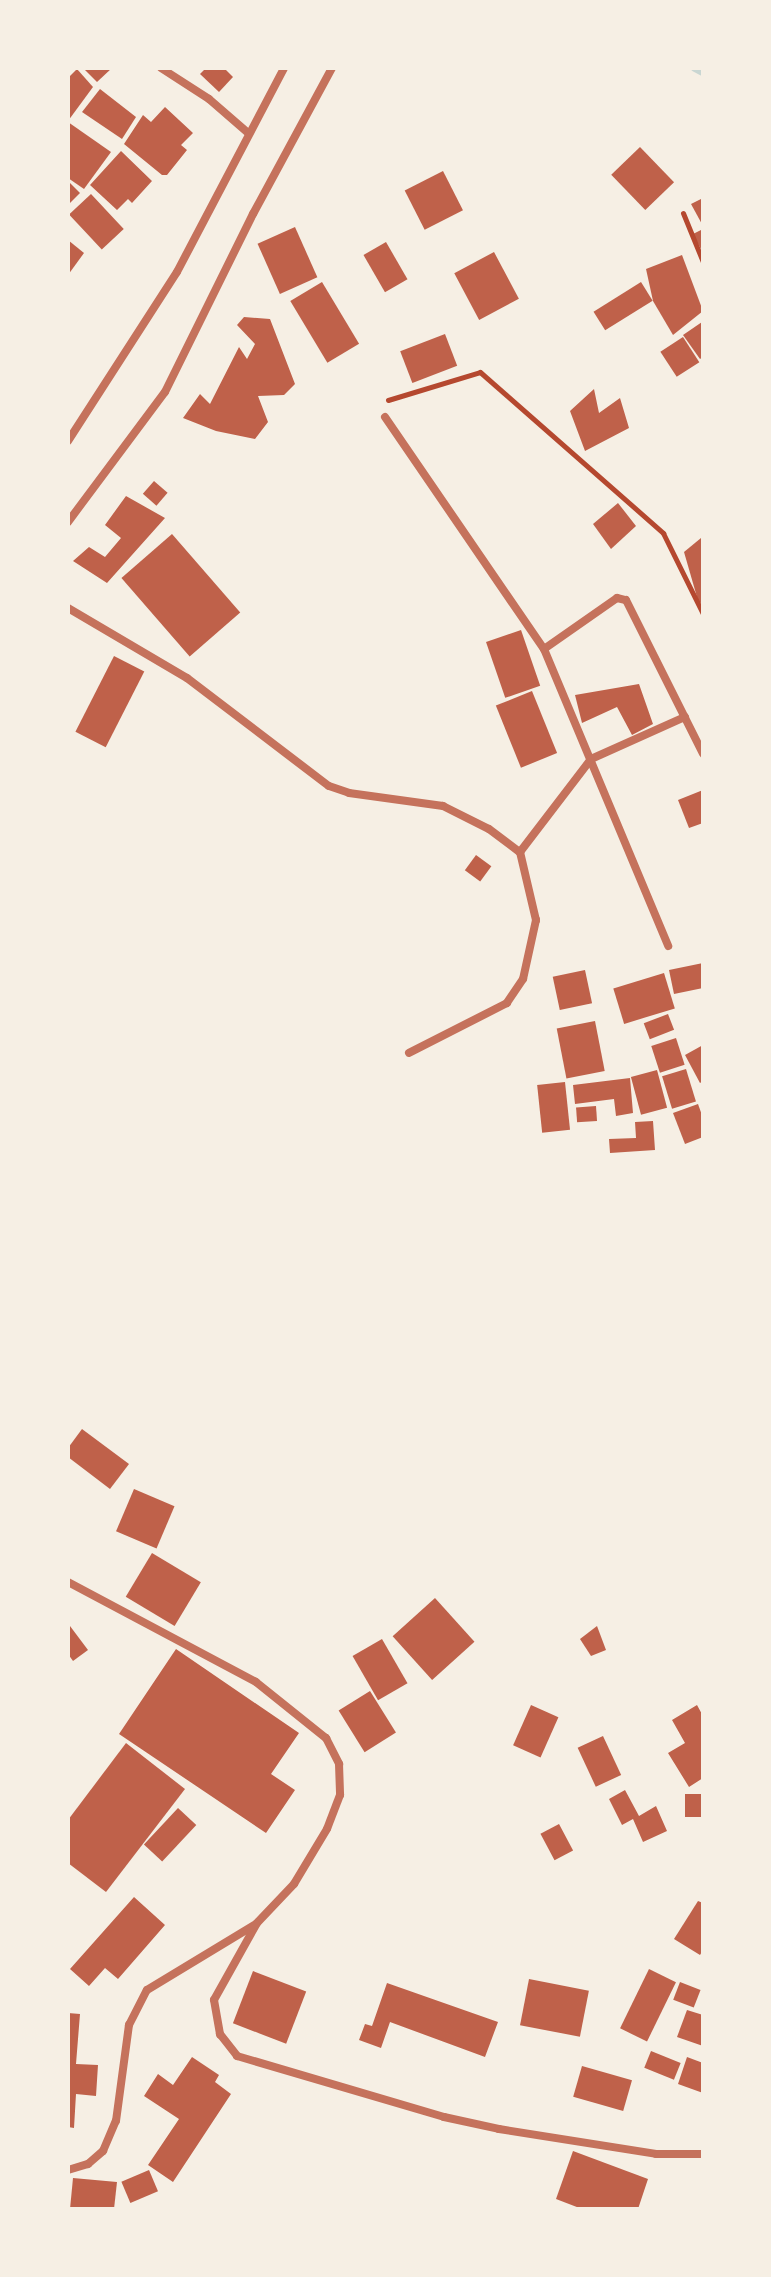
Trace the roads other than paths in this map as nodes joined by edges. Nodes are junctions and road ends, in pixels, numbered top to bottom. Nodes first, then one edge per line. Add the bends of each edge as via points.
1 (161, 68) edge
2 (284, 68) edge
3 (332, 68) edge
4 (247, 132) junction
5 (385, 417) road end
6 (68, 441) edge
7 (68, 522) edge
8 (68, 608) edge
9 (544, 649) junction
10 (685, 717) junction
11 (703, 754) edge
12 (591, 759) junction
13 (520, 852) junction
14 (668, 946) dead end
15 (409, 1053) dead end
16 (68, 1582) edge
17 (257, 1923) junction
18 (703, 2154) edge
19 (68, 2170) edge

1 - 4 street
2 - 4 street
3 - 7 street via 165,392
4 - 6 street via 177,272
5 - 9 street
8 - 13 street via 187,678 329,786 443,806
9 - 10 street via 623,598
9 - 12 street
10 - 11 street
10 - 12 street
12 - 13 street
12 - 14 street
13 - 15 street via 536,920 523,979 507,1003
16 - 17 street via 256,1682 326,1738 339,1764 340,1795 327,1829 294,1884
17 - 18 street via 214,2000 220,2034 237,2056 499,2129 656,2154
17 - 19 street via 147,1990 129,2025 116,2121 103,2151 88,2164

